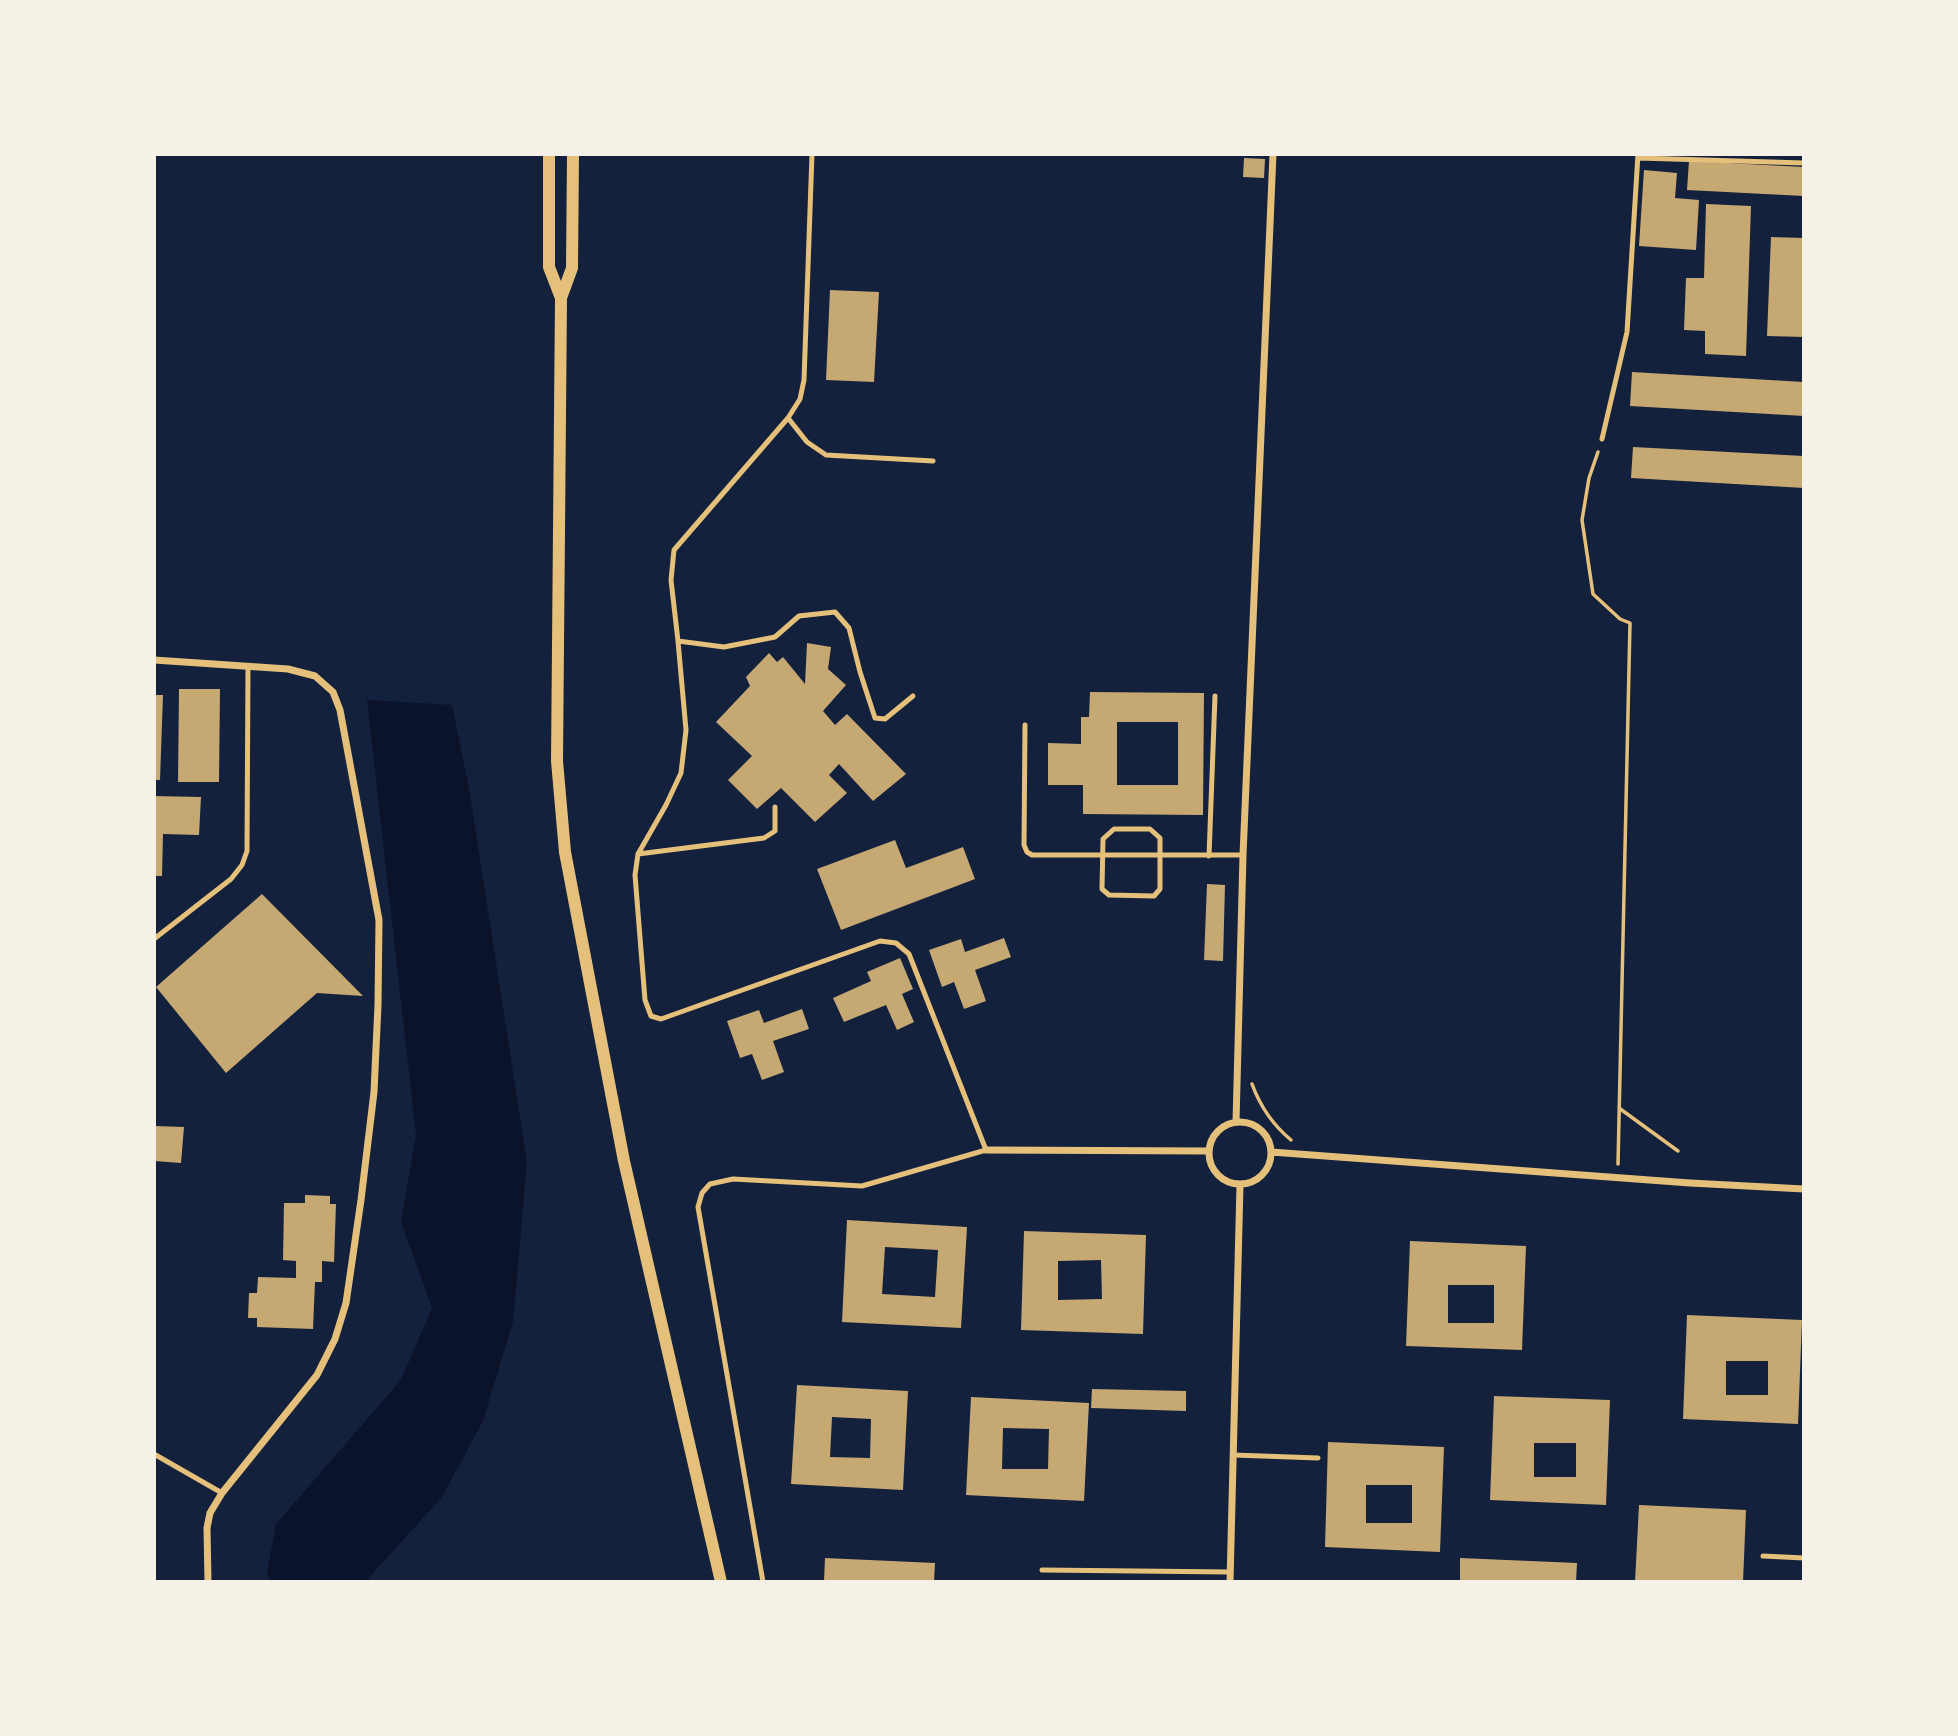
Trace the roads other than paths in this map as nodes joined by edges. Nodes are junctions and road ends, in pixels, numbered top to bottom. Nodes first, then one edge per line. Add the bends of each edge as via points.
1 (549, 154) edge
2 (573, 154) edge
3 (813, 154) edge
4 (1273, 154) edge
5 (1638, 156) edge
6 (1804, 163) edge
7 (561, 298) junction
8 (788, 418) junction
9 (1602, 439) road end
10 (933, 461) dead end
11 (678, 641) junction
12 (154, 660) edge
13 (248, 666) junction
14 (913, 696) dead end
15 (1215, 696) dead end
16 (1025, 725) dead end
17 (775, 807) dead end
18 (638, 854) junction
19 (1102, 855) junction
20 (1243, 855) junction
21 (1160, 856) junction
22 (1209, 856) junction
23 (154, 939) edge
24 (1236, 1122) junction
25 (986, 1150) junction
26 (1209, 1152) junction
27 (1271, 1152) junction
28 (1240, 1185) junction
29 (1804, 1189) edge
30 (154, 1454) edge
31 (1233, 1455) junction
32 (1318, 1458) dead end
33 (222, 1493) junction
34 (1763, 1556) dead end
35 (1804, 1558) edge
36 (1042, 1570) dead end
37 (1230, 1572) junction
38 (208, 1582) edge
39 (721, 1582) edge
40 (763, 1582) edge
41 (1230, 1582) edge

1 - 7 street via 549,267
2 - 7 street via 572,268
3 - 8 lane via 804,380 800,399
4 - 20 street
5 - 6 lane
5 - 9 lane via 1626,332
7 - 39 street via 557,761 565,852 624,1161
8 - 10 lane via 807,442 826,455
8 - 11 lane via 674,550 671,580
11 - 14 lane via 724,647 775,637 799,615 835,612 849,628 875,718 885,719
11 - 18 lane via 686,730 681,773
12 - 13 street
13 - 23 lane via 247,851 231,879
13 - 33 street via 315,676 333,692 340,710 379,920 378,1005 374,1093 361,1200 346,1303 335,1339 317,1375
15 - 22 lane
16 - 19 lane via 1027,852
17 - 18 lane via 775,831 764,838
18 - 25 lane via 635,874 645,1000 651,1016 661,1019 880,942 896,943 909,954
19 - 21 lane
19 - 21 lane via 1103,839 1114,829 1150,829 1160,838
19 - 21 lane via 1102,889 1109,895 1154,896 1160,889
20 - 22 lane
20 - 24 street
21 - 22 lane
24 - 26 street via 1218,1132
24 - 27 street via 1264,1133
25 - 26 street
25 - 40 lane via 862,1186 733,1179 710,1184 702,1193 698,1207
26 - 28 street via 1220,1178
27 - 28 street via 1266,1171
27 - 29 street
28 - 31 street
30 - 33 lane
31 - 32 lane
31 - 37 street
33 - 38 street via 209,1513
34 - 35 lane
36 - 37 lane
37 - 41 street

